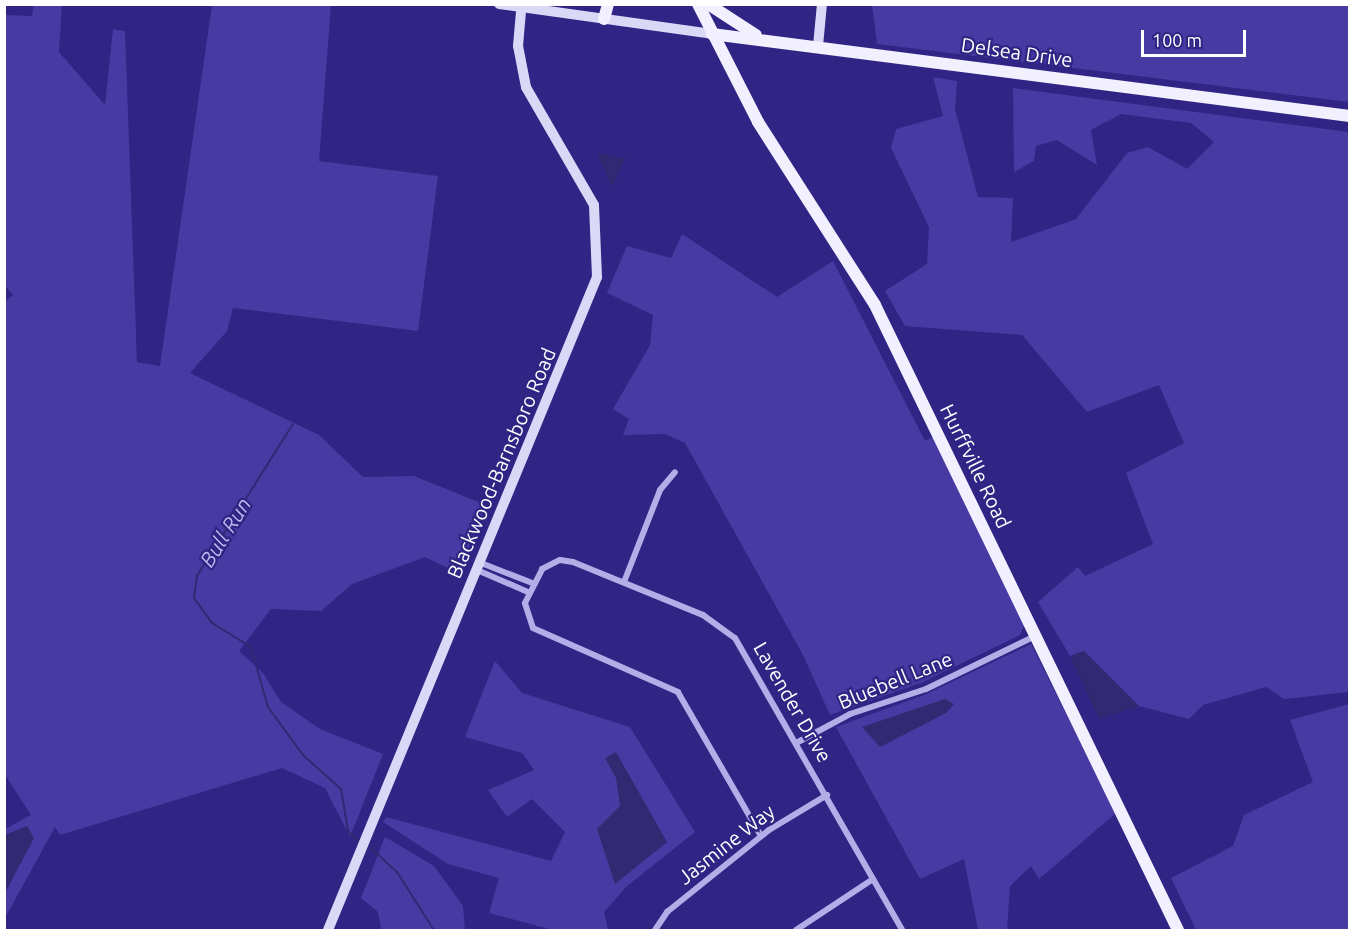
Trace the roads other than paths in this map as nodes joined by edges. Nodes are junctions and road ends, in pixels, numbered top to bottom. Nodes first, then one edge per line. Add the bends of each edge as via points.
1 (499, 4) edge
2 (608, 4) edge
3 (698, 4) edge
4 (708, 4) edge
5 (822, 4) edge
6 (521, 8) junction
7 (604, 19) junction
8 (712, 34) junction
9 (766, 39) junction
10 (818, 46) junction
11 (1350, 116) edge
12 (675, 472) dead end
13 (479, 566) junction
14 (624, 582) junction
15 (532, 584) junction
16 (528, 592) junction
17 (1038, 634) junction
18 (798, 742) junction
19 (827, 795) junction
20 (761, 836) junction
21 (873, 879) junction
22 (328, 930) edge
23 (655, 930) edge
24 (796, 930) edge
25 (902, 930) edge
26 (1178, 930) edge

1 - 6 main road
2 - 7 main road
3 - 8 main road
4 - 9 main road
5 - 10 main road
6 - 7 main road
6 - 13 main road, Blackwood-Barnsboro Road via 518,45 526,87 587,186 599,259 593,292
7 - 8 main road
8 - 9 main road, Delsea Drive
8 - 17 main road, Hurffville Road via 758,122 875,305
9 - 10 main road, Delsea Drive
10 - 11 main road, Delsea Drive
12 - 14 street via 660,490
13 - 15 street
13 - 16 street
13 - 22 main road, Blackwood-Barnsboro Road
14 - 15 street, Lavender Drive via 560,560 542,569
14 - 18 street, Lavender Drive via 703,615 730,632 753,661
15 - 16 street, Lavender Drive
16 - 20 street via 525,612 538,633 679,694
17 - 18 street, Bluebell Lane via 928,688 850,714
17 - 26 main road, Hurffville Road
18 - 19 street, Lavender Drive
19 - 20 street, Jasmine Way
19 - 21 street, Lavender Drive
20 - 23 street, Jasmine Way via 667,912
21 - 24 street
21 - 25 street, Lavender Drive

